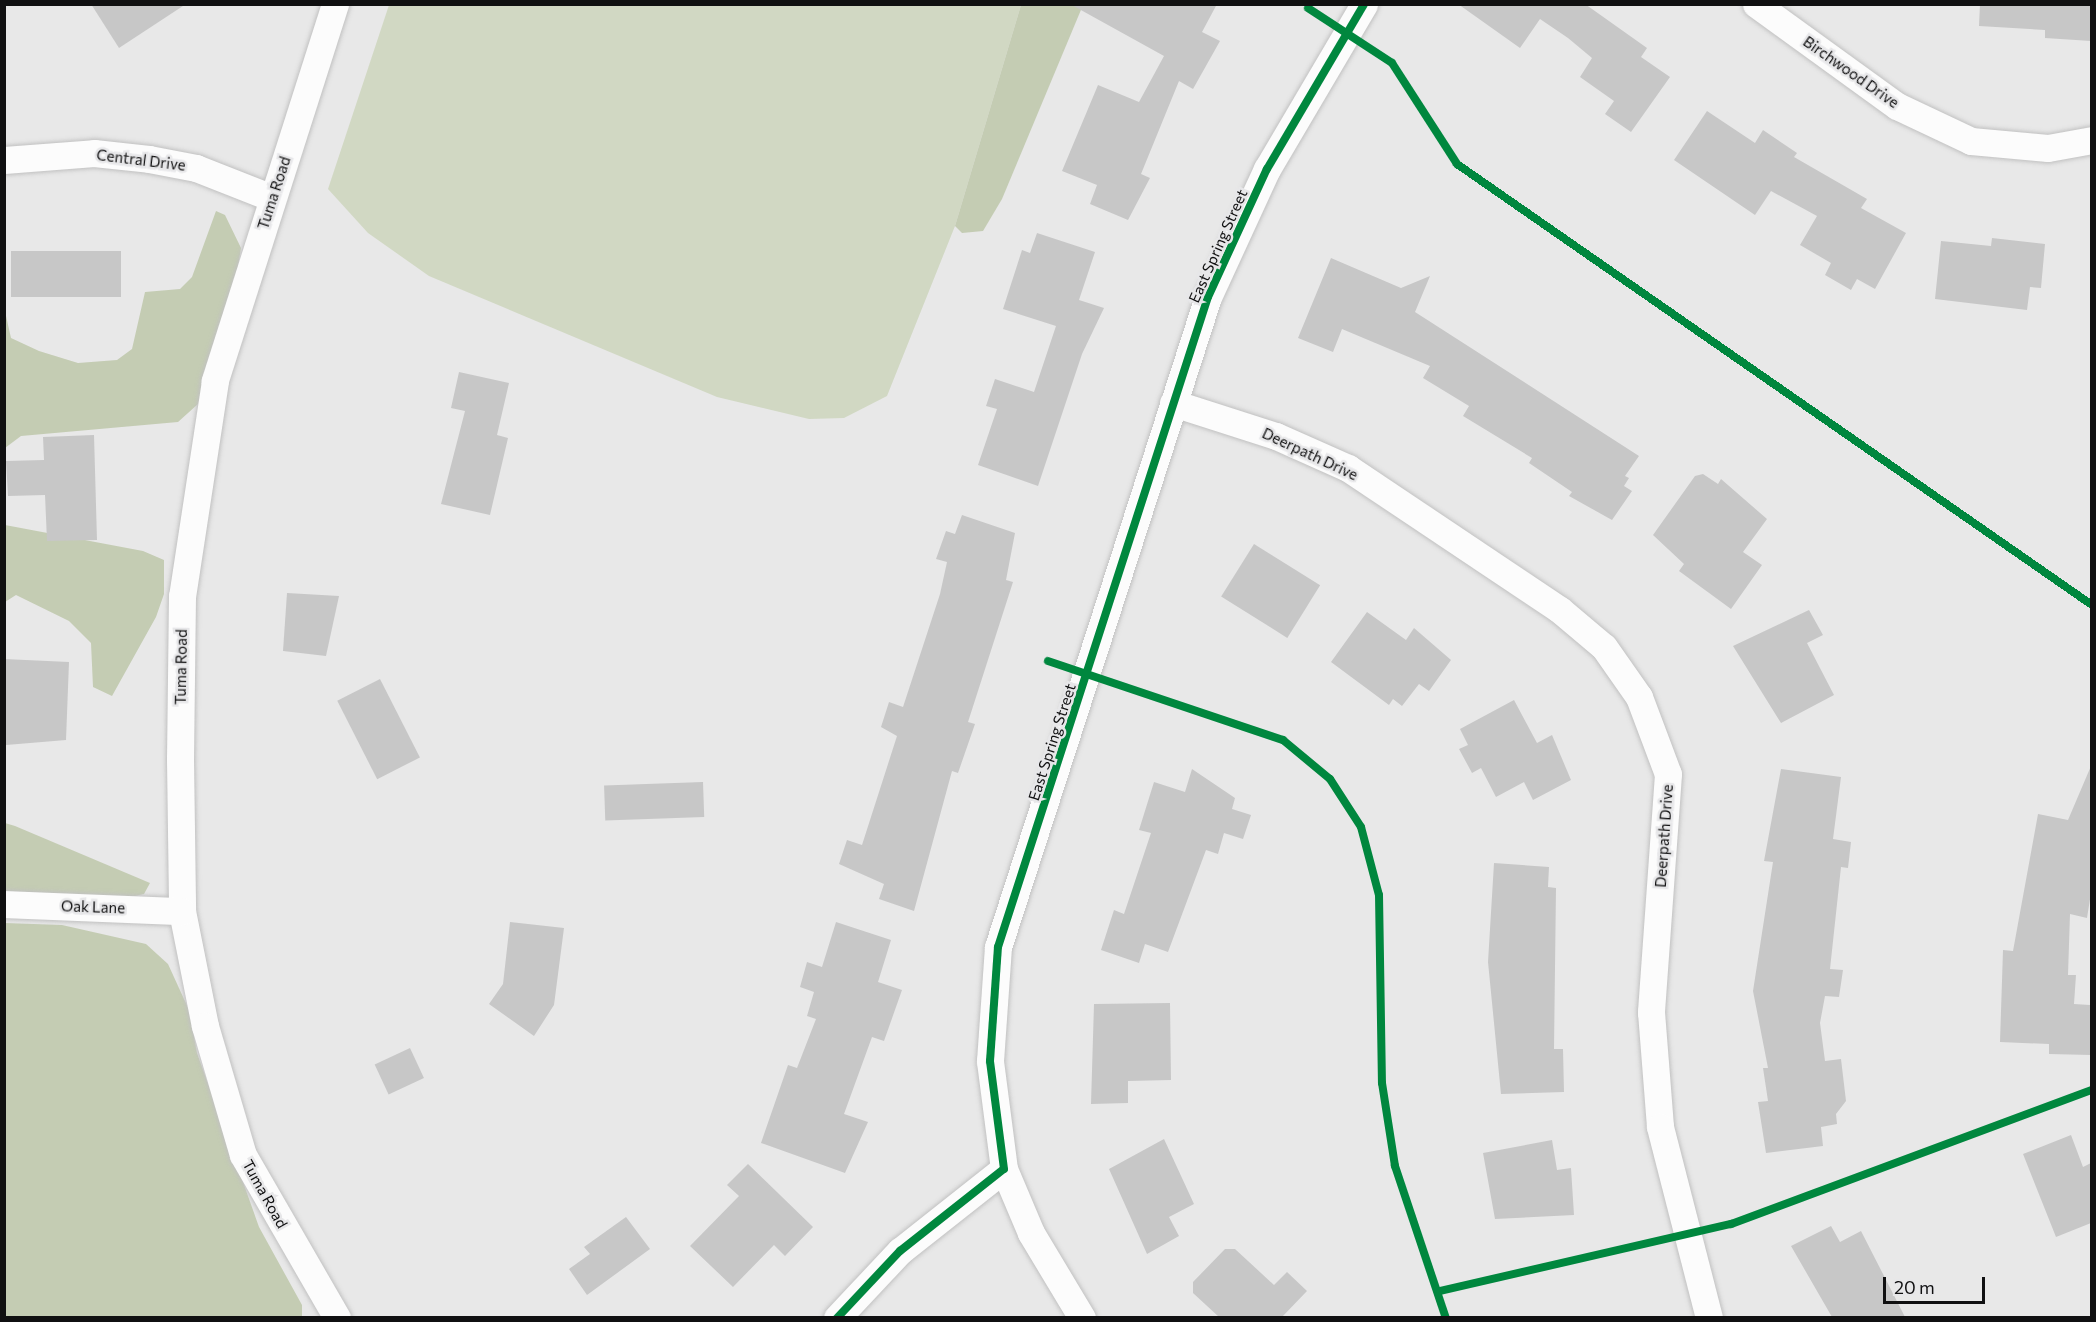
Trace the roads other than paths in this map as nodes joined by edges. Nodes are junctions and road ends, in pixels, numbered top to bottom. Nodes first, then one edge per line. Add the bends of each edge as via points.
1 (335, 4) edge
2 (1364, 4) edge
3 (1756, 4) edge
4 (2091, 140) edge
5 (4, 160) edge
6 (272, 198) junction
7 (1173, 403) junction
8 (4, 904) edge
9 (182, 911) junction
10 (1004, 1169) junction
11 (337, 1317) edge
12 (837, 1317) edge
13 (1082, 1317) edge
14 (1709, 1317) edge

1 - 6 street, Tuma Road
2 - 7 street, East Spring Street via 1267,169 1208,297
3 - 4 street, Birchwood Drive via 1897,106 1971,141 2048,148
5 - 6 street, Central Drive via 94,153 149,159 196,168
6 - 9 street, Tuma Road via 216,381 182,596
7 - 10 street, East Spring Street via 998,947 990,1061
7 - 14 street, Deerpath Drive via 1276,436 1348,468 1560,610 1604,647 1639,697 1668,774 1651,1012 1660,1127
8 - 9 street, Oak Lane
9 - 11 street, Tuma Road via 205,1026 243,1155
10 - 12 street via 900,1251
10 - 13 street, East Spring Street via 1031,1233

